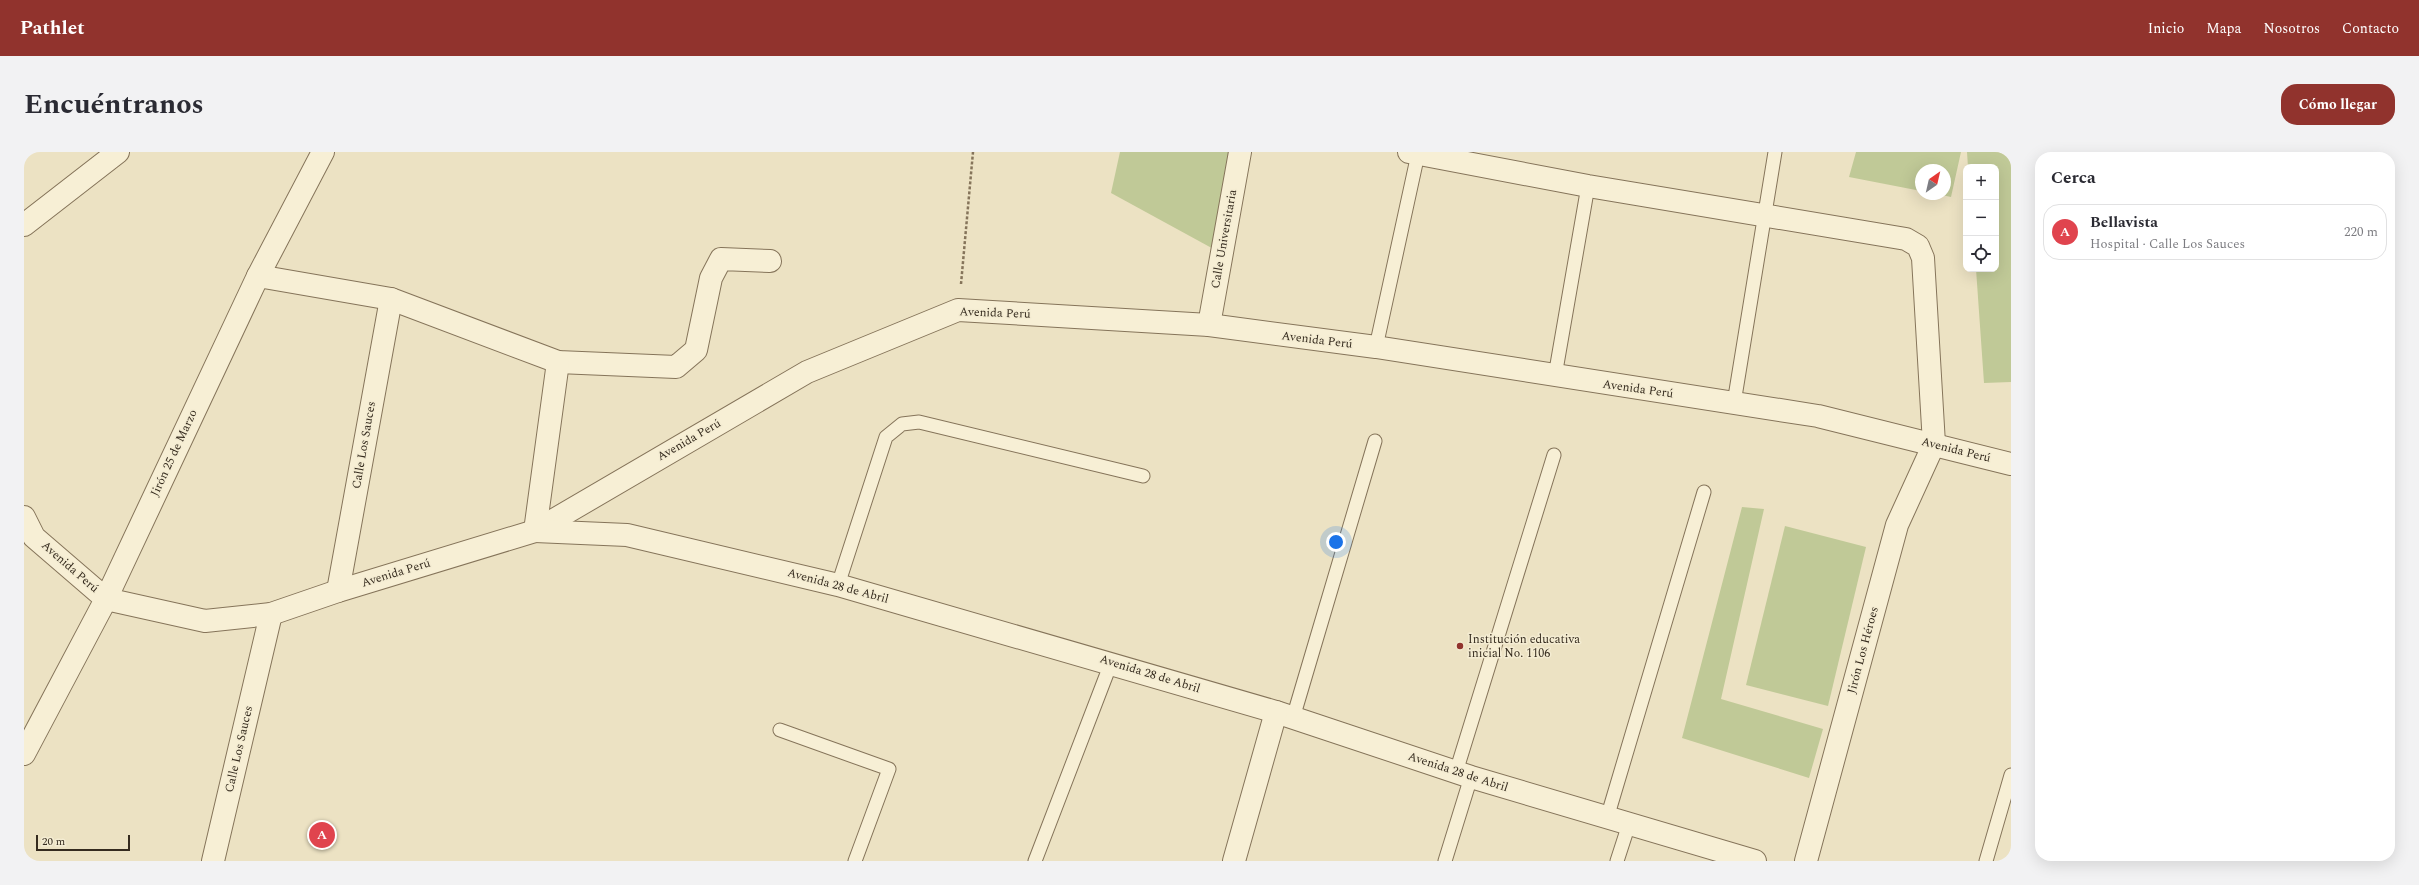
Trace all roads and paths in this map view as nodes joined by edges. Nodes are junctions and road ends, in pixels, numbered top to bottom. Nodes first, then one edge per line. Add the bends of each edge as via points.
1 (118, 152) edge
2 (323, 152) edge
3 (973, 152) edge
4 (1240, 152) edge
5 (1775, 152) edge
6 (1413, 153) edge
7 (1588, 186) junction
8 (1764, 216) junction
9 (24, 225) edge
10 (770, 261) dead end
11 (258, 276) junction
12 (391, 299) junction
13 (958, 310) junction
14 (1209, 326) junction
15 (1376, 347) junction
16 (558, 362) junction
17 (1555, 376) junction
18 (1734, 403) junction
19 (1375, 441) dead end
20 (1934, 444) junction
21 (1554, 455) dead end
22 (2011, 464) edge
23 (1143, 476) dead end
24 (1704, 492) dead end
25 (24, 517) edge
26 (535, 531) junction
27 (838, 585) junction
28 (338, 591) junction
29 (106, 599) junction
30 (271, 614) junction
31 (1110, 662) junction
32 (1285, 715) junction
33 (780, 730) dead end
34 (24, 754) edge
35 (1463, 775) junction
36 (2011, 775) edge
37 (1607, 818) junction
38 (1629, 824) junction
39 (213, 861) edge
40 (855, 861) edge
41 (1034, 861) edge
42 (1234, 861) edge
43 (1445, 861) edge
44 (1617, 861) edge
45 (1755, 861) edge
46 (1806, 861) edge
47 (1986, 861) edge

1 - 9 street
2 - 11 street, Jirón 25 de Marzo
3 - 13 path
4 - 14 street, Calle Universitaria
5 - 8 lane
6 - 7 street
6 - 15 lane
7 - 8 street
7 - 17 lane
8 - 18 lane
8 - 20 street via 1906,239 1918,246 1923,258
10 - 16 street via 721,259 711,278 696,350 676,367
11 - 12 street
11 - 29 street, Jirón 25 de Marzo
12 - 16 street
12 - 28 street, Calle Los Sauces
13 - 14 street, Avenida Perú
13 - 26 street, Avenida Perú via 807,372
14 - 15 street, Avenida Perú
15 - 17 street, Avenida Perú
16 - 26 street
17 - 18 street, Avenida Perú
18 - 20 street, Avenida Perú via 1818,416
19 - 32 lane
20 - 22 street, Avenida Perú
20 - 46 street, Jirón Los Héroes via 1897,525
21 - 35 lane
23 - 27 lane via 919,422 902,424 886,437
24 - 37 lane
25 - 29 street, Avenida Perú via 34,536
26 - 27 street, Avenida 28 de Abril via 627,535
26 - 28 street, Avenida Perú
27 - 31 street, Avenida 28 de Abril
28 - 30 street, Avenida Perú
29 - 30 street, Avenida Perú via 205,621
29 - 34 street, Jirón 25 de Marzo
30 - 39 street, Calle Los Sauces
31 - 32 street, Avenida 28 de Abril
31 - 41 lane
32 - 35 street, Avenida 28 de Abril
32 - 42 street
33 - 40 lane via 889,769
35 - 37 street, Avenida 28 de Abril
35 - 43 lane
36 - 47 lane
37 - 38 street, Avenida 28 de Abril
38 - 44 lane
38 - 45 street, Avenida 28 de Abril

